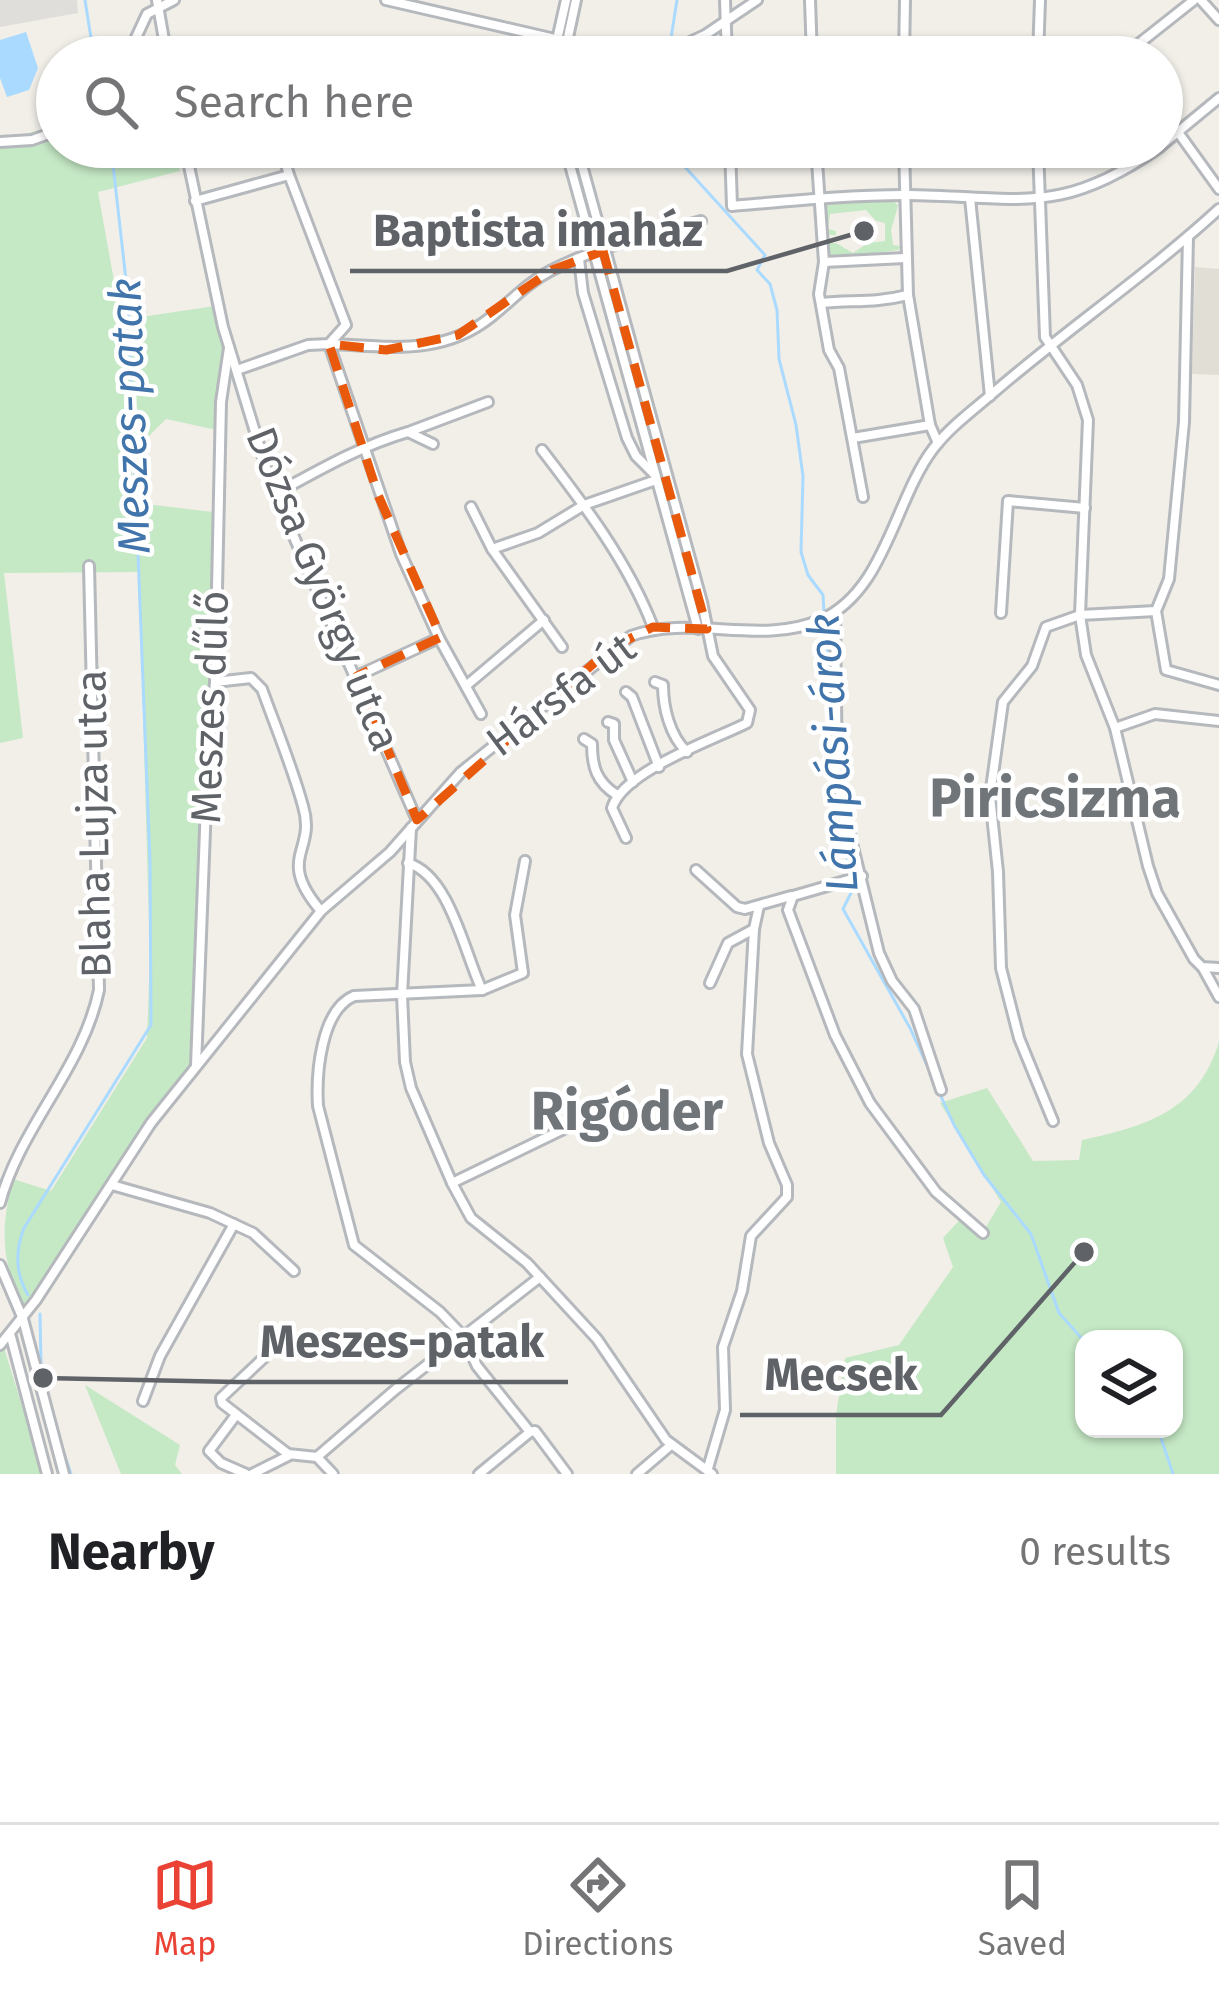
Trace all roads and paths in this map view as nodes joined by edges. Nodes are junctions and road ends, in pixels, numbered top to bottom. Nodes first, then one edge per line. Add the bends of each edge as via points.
1 (174, 0) edge
2 (389, 0) edge
3 (566, 0) edge
4 (577, 0) edge
5 (725, 0) edge
6 (757, 0) edge
7 (810, 0) edge
8 (905, 0) edge
9 (1040, 0) edge
10 (1198, 0) edge
11 (158, 4) edge
12 (1219, 20) edge
13 (725, 21) junction
14 (135, 36) edge
15 (163, 36) edge
16 (541, 36) edge
17 (562, 36) edge
18 (564, 36) edge
19 (698, 36) edge
20 (726, 36) edge
21 (811, 36) edge
22 (904, 36) edge
23 (1039, 36) edge
24 (1151, 36) edge
25 (1219, 98) edge
26 (1183, 130) edge
27 (36, 139) edge
28 (1183, 141) edge
29 (0, 142) edge
30 (189, 168) edge
31 (287, 168) edge
32 (572, 168) edge
33 (581, 168) edge
34 (731, 168) edge
35 (817, 168) edge
36 (904, 168) edge
37 (1038, 168) edge
38 (1127, 168) edge
39 (289, 175) junction
40 (1219, 189) edge
41 (904, 195) junction
42 (970, 198) junction
43 (818, 199) junction
44 (195, 201) junction
45 (1038, 201) junction
46 (1219, 209) edge
47 (701, 221) dead end
48 (1188, 237) junction
49 (598, 252) junction
50 (905, 258) junction
51 (579, 259) junction
52 (824, 262) junction
53 (908, 295) junction
54 (821, 303) junction
55 (329, 344) junction
56 (1048, 345) junction
57 (229, 348) junction
58 (237, 370) junction
59 (990, 396) junction
60 (488, 402) dead end
61 (930, 425) junction
62 (410, 432) junction
63 (853, 438) junction
64 (938, 443) junction
65 (433, 444) dead end
66 (363, 446) junction
67 (542, 450) dead end
68 (656, 477) junction
69 (275, 494) junction
70 (863, 497) dead end
71 (584, 505) junction
72 (471, 507) dead end
73 (1085, 508) junction
74 (493, 549) junction
75 (89, 566) dead end
76 (1156, 611) junction
77 (832, 613) junction
78 (1000, 613) dead end
79 (1080, 615) junction
80 (544, 620) junction
81 (653, 628) junction
82 (703, 629) junction
83 (439, 638) junction
84 (562, 647) dead end
85 (357, 676) junction
86 (215, 682) junction
87 (656, 682) dead end
88 (467, 685) junction
89 (1219, 685) edge
90 (626, 692) dead end
91 (482, 714) dead end
92 (1219, 721) edge
93 (608, 722) dead end
94 (1115, 728) junction
95 (584, 739) dead end
96 (687, 752) junction
97 (659, 766) junction
98 (633, 782) junction
99 (617, 795) junction
100 (414, 824) junction
101 (626, 838) dead end
102 (525, 861) dead end
103 (408, 863) junction
104 (696, 870) dead end
105 (855, 879) junction
106 (793, 896) junction
107 (759, 906) junction
108 (321, 911) junction
109 (754, 929) junction
110 (1202, 967) junction
111 (1219, 968) edge
112 (710, 983) dead end
113 (482, 989) junction
114 (402, 995) junction
115 (1219, 997) edge
116 (196, 1067) junction
117 (941, 1090) dead end
118 (1052, 1121) dead end
119 (570, 1126) dead end
120 (452, 1183) junction
121 (112, 1185) junction
122 (0, 1203) edge
123 (234, 1224) junction
124 (982, 1232) dead end
125 (0, 1265) edge
126 (294, 1271) dead end
127 (540, 1277) junction
128 (22, 1319) junction
129 (10, 1335) junction
130 (463, 1336) junction
131 (0, 1345) edge
132 (270, 1352) dead end
133 (143, 1401) dead end
134 (236, 1415) junction
135 (530, 1432) junction
136 (671, 1445) junction
137 (290, 1455) junction
138 (317, 1456) junction
139 (710, 1471) edge
140 (47, 1474) edge
141 (64, 1474) edge
142 (249, 1474) edge
143 (333, 1474) edge
144 (479, 1474) edge
145 (567, 1474) edge
146 (637, 1474) edge

1 - 11 street
2 - 16 street
3 - 17 street
4 - 18 street
5 - 13 street
6 - 13 street
7 - 21 street
8 - 22 street
9 - 23 street
10 - 12 street
10 - 24 street
11 - 14 street
11 - 15 street
13 - 19 street
13 - 20 street
25 - 26 street
27 - 29 street
28 - 40 street
30 - 44 street, Dózsa György utca
31 - 39 street
32 - 49 street
33 - 49 street
34 - 43 street via 732,206
35 - 43 street
36 - 41 street
37 - 45 street
38 - 45 street
39 - 44 street
39 - 55 street via 346,325
41 - 42 street
41 - 43 street
41 - 50 street
42 - 45 street
42 - 59 street
43 - 52 street
44 - 57 street, Dózsa György utca
45 - 56 street
46 - 48 street, Hársfa út
47 - 49 street
48 - 56 street, Hársfa út
48 - 76 street via 1183,439 1168,579
49 - 51 street
49 - 68 street
49 - 82 street
50 - 52 street
50 - 53 street
51 - 55 street via 524,286 458,335 386,350
51 - 68 street via 627,438
52 - 54 street
53 - 54 street via 867,305
53 - 61 street
54 - 63 street
55 - 58 street
55 - 66 street
56 - 59 street, Hársfa út
56 - 73 street via 1085,404
57 - 58 street, Dózsa György utca
57 - 86 street, Meszes dűlő
58 - 69 street, Dózsa György utca
59 - 64 street, Hársfa út
60 - 62 street
61 - 63 street
61 - 64 street
62 - 65 street
62 - 66 street
63 - 70 street
64 - 77 street, Hársfa út via 869,574
66 - 69 street
66 - 83 street
67 - 71 street
68 - 71 street
68 - 82 street
69 - 85 street, Dózsa György utca
71 - 74 street
71 - 81 street
72 - 74 street
73 - 78 street via 1008,502
73 - 79 street
74 - 80 street
75 - 122 street, Blaha Lujza utca via 99,990
76 - 79 street
76 - 89 street via 1163,667
77 - 82 street, Hársfa út via 773,630
77 - 105 street via 837,782
79 - 94 street via 1086,655
79 - 118 street via 1046,627 1032,665 1003,702 991,784 1000,968
80 - 84 street
80 - 88 street
81 - 82 street, Hársfa út
81 - 100 street, Hársfa út via 611,648 460,772
82 - 96 street via 750,718
83 - 85 street
83 - 88 street
85 - 100 street, Dózsa György utca
86 - 108 street via 251,679 262,689 305,811 296,867
86 - 116 street, Meszes dűlő
87 - 96 street
88 - 91 street
90 - 97 street
92 - 94 street via 1155,714
93 - 98 street
94 - 110 street via 1157,892
95 - 99 street via 601,781
96 - 97 street
97 - 98 street
98 - 99 street
99 - 101 street via 612,808
100 - 103 street
100 - 108 street, Hársfa út
102 - 113 street via 515,915 523,973
103 - 113 street via 438,884
103 - 114 street
104 - 107 street via 737,907
105 - 106 street
105 - 117 street via 879,953 923,1029
106 - 107 street
106 - 124 street via 788,910 870,1102 936,1192
107 - 109 street
108 - 116 street, Hársfa út
109 - 112 street via 728,943
109 - 139 street via 747,1054 787,1197 751,1236 724,1347 724,1410
110 - 111 street
110 - 115 street
113 - 114 street
114 - 120 street via 411,1088
114 - 130 street via 340,1001 317,1085 319,1106 354,1244
116 - 121 street, Hársfa út
119 - 120 street
120 - 127 street via 471,1218
121 - 123 street
121 - 128 street, Hársfa út
123 - 126 street
123 - 133 street
125 - 128 street
127 - 130 street
127 - 136 street via 597,1339
128 - 129 street, Hársfa út
128 - 141 street
129 - 131 street, Hársfa út
129 - 140 street
130 - 135 street
130 - 138 street
132 - 134 street via 221,1398
134 - 137 street
134 - 142 street via 210,1455
135 - 144 street
135 - 145 street
136 - 139 street
136 - 146 street
137 - 138 street
137 - 142 street
138 - 143 street

